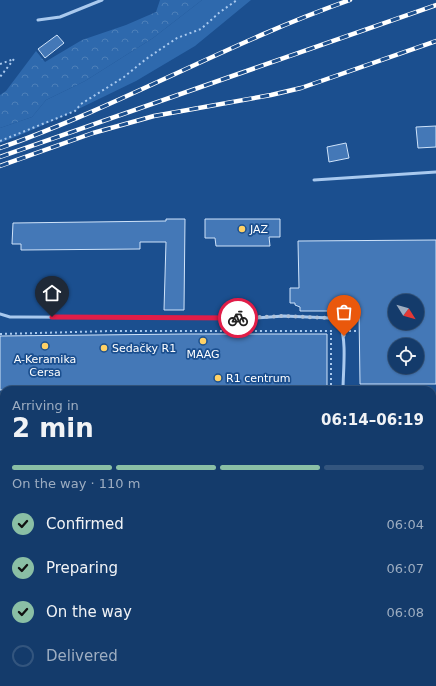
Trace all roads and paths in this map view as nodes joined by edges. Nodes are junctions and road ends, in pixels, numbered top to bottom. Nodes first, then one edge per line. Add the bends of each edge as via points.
1 (102, 0) edge
2 (237, 0) edge
3 (38, 20) dead end
4 (0, 64) edge
5 (0, 77) edge
6 (0, 141) edge
7 (436, 172) edge
8 (314, 180) dead end
9 (0, 314) edge
10 (130, 331) junction
11 (331, 331) junction
12 (342, 331) junction
13 (357, 331) dead end
14 (0, 334) edge
15 (130, 335) dead end
16 (331, 386) edge
17 (343, 386) edge

1 - 3 lane via 60,18
2 - 6 path via 201,29 177,38 124,77 81,104 75,111
4 - 5 path via 14,59
7 - 8 lane
9 - 12 lane via 19,317 330,318 340,324
10 - 11 path
10 - 14 path
10 - 15 path
11 - 12 path
11 - 16 path
12 - 13 path
12 - 17 lane

